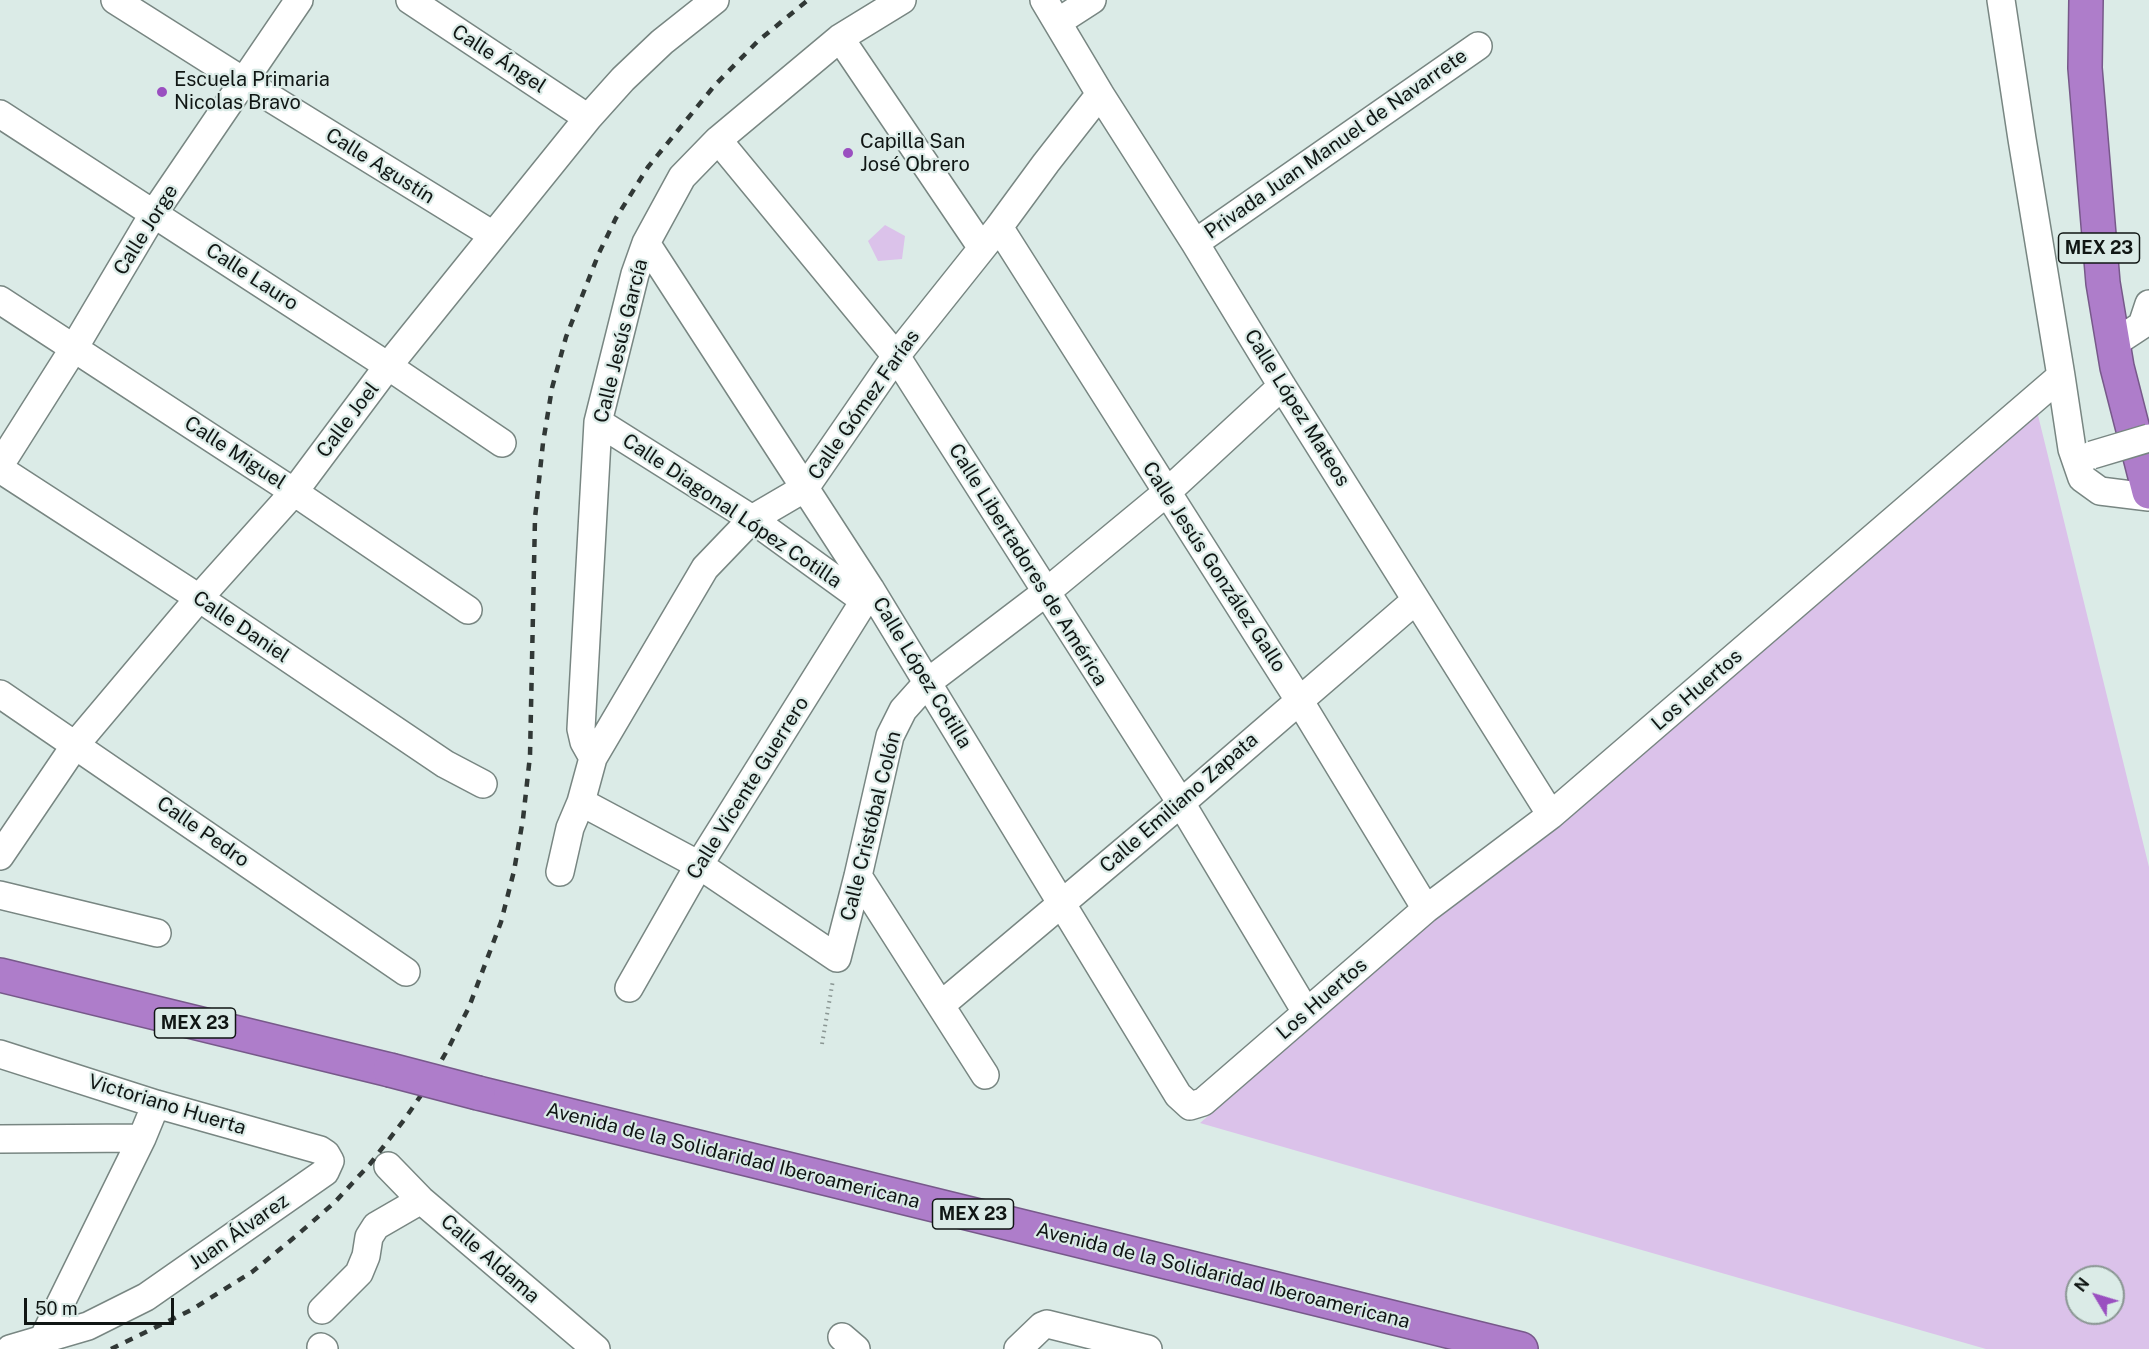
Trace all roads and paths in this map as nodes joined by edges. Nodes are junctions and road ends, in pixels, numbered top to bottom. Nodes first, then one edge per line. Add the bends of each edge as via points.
1 (115, 0) edge
2 (299, 0) edge
3 (410, 0) edge
4 (715, 0) edge
5 (902, 0) edge
6 (1092, 0) edge
7 (2001, 0) edge
8 (2086, 0) edge
9 (1051, 11) edge
10 (840, 38) junction
11 (1478, 46) dead end
12 (243, 81) junction
13 (1100, 94) junction
14 (0, 114) edge
15 (588, 118) junction
16 (718, 140) junction
17 (154, 213) junction
18 (999, 227) junction
19 (493, 235) junction
20 (646, 243) junction
21 (1195, 243) junction
22 (982, 248) junction
23 (0, 300) edge
24 (2149, 304) edge
25 (2113, 344) junction
26 (74, 348) junction
27 (896, 356) junction
28 (388, 366) junction
29 (2061, 376) junction
30 (1282, 386) junction
31 (598, 422) junction
32 (2149, 438) edge
33 (502, 443) dead end
34 (2092, 455) dead end
35 (0, 467) edge
36 (805, 489) junction
37 (294, 492) junction
38 (2149, 492) edge
39 (1166, 493) junction
40 (2149, 497) edge
41 (752, 519) junction
42 (1045, 593) junction
43 (868, 595) junction
44 (199, 598) junction
45 (1416, 600) junction
46 (468, 610) dead end
47 (928, 682) junction
48 (0, 694) edge
49 (1299, 700) junction
50 (76, 744) junction
51 (593, 758) junction
52 (483, 784) dead end
53 (581, 802) junction
54 (1181, 803) junction
55 (1551, 815) junction
56 (0, 856) edge
57 (699, 865) junction
58 (560, 872) dead end
59 (858, 876) junction
60 (0, 895) edge
61 (1062, 903) junction
62 (1426, 909) junction
63 (157, 933) dead end
64 (837, 958) junction
65 (405, 972) dead end
66 (0, 975) edge
67 (629, 988) dead end
68 (941, 1005) junction
69 (1306, 1011) junction
70 (822, 1044) dead end
71 (0, 1054) edge
72 (985, 1075) dead end
73 (156, 1104) junction
74 (1190, 1106) joint
75 (142, 1138) junction
76 (0, 1139) edge
77 (330, 1161) joint
78 (388, 1166) dead end
79 (421, 1200) junction
80 (322, 1310) dead end
81 (43, 1339) junction
82 (577, 1344) edge
83 (10, 1349) edge
84 (1018, 1349) edge
85 (1148, 1349) edge
86 (1521, 1349) edge

1 - 12 street, Calle Agustín
2 - 12 street, Calle Jorge
3 - 15 street, Calle Ángel
4 - 15 street, Calle Joel via 662,42
5 - 10 street, Calle Jesús García
6 - 9 street
7 - 29 street
8 - 25 highway, MEX 23 via 2085,68 2093,185
9 - 13 street, Calle López Mateos
10 - 16 street, Calle Jesús García
10 - 22 street
11 - 21 street, Privada Juan Manuel de Navarrete
12 - 17 street, Calle Jorge
12 - 19 street, Calle Agustín
13 - 18 street, Calle Gómez Farías
13 - 21 street, Calle López Mateos
14 - 17 street, Calle Lauro
15 - 19 street, Calle Joel
16 - 20 street, Calle Jesús García via 682,177
16 - 27 street, Calle Libertadores de América
17 - 26 street, Calle Jorge
17 - 28 street, Calle Lauro
18 - 22 street, Calle Gómez Farías
18 - 39 street, Calle Jesús González Gallo
19 - 28 street, Calle Joel
20 - 31 street, Calle Jesús García
20 - 36 street, Calle López Cotilla
21 - 30 street, Calle López Mateos
22 - 27 street, Calle Gómez Farías
23 - 26 street, Calle Miguel
24 - 25 street via 2142,325
25 - 38 highway, MEX 23
26 - 35 street, Calle Jorge
26 - 37 street, Calle Miguel
27 - 36 street, Calle Gómez Farías
27 - 42 street, Calle Libertadores de América
28 - 33 street, Calle Lauro
28 - 37 street, Calle Joel
29 - 40 street via 2072,449 2082,478 2100,491
29 - 55 street, Los Huertos
30 - 39 street, Calle Cristóbal Colón
30 - 45 street, Calle López Mateos
31 - 41 street, Calle Diagonal López Cotilla
31 - 51 street, Calle Jesús García via 581,729
32 - 34 street, bridge
35 - 44 street, Calle Daniel
36 - 41 street, Calle Gómez Farías
36 - 43 street, Calle López Cotilla
37 - 44 street, Calle Joel
37 - 46 street, Calle Miguel
39 - 42 street, Calle Cristóbal Colón
39 - 49 street, Calle Jesús González Gallo
41 - 43 street, Calle Diagonal López Cotilla
41 - 51 street, Calle Gómez Farías via 705,568
42 - 47 street, Calle Cristóbal Colón
42 - 54 street, Calle Libertadores de América
43 - 47 street, Calle López Cotilla
43 - 57 street, Calle Vicente Guerrero
44 - 50 street, Calle Joel
44 - 52 street, Calle Daniel via 445,764
45 - 49 street, Calle Emiliano Zapata
45 - 55 street, Calle López Mateos
47 - 59 street, Calle Cristóbal Colón via 903,710 890,736
47 - 61 street, Calle López Cotilla
48 - 50 street, Calle Pedro
49 - 54 street, Calle Emiliano Zapata
49 - 62 street, Calle Jesús González Gallo
50 - 56 street, Calle Joel
50 - 65 street, Calle Pedro
51 - 53 street, Calle Gómez Farías
53 - 57 street
53 - 58 street, Calle Gómez Farías via 570,828
54 - 61 street, Calle Emiliano Zapata
54 - 69 street, Calle Libertadores de América
55 - 62 street, Los Huertos
57 - 64 street
57 - 67 street, Calle Vicente Guerrero
59 - 64 street, Calle Cristóbal Colón
59 - 68 street
60 - 63 street
61 - 68 street, Calle Emiliano Zapata
61 - 74 street, Calle López Cotilla via 1178,1095
62 - 69 street, Los Huertos
64 - 70 path
66 - 86 highway, Avenida de la Solidaridad Iberoamericana / MEX 23, bridge
68 - 72 street
69 - 74 street, Los Huertos via 1203,1102
71 - 73 street, Victoriano Huerta
73 - 75 street
73 - 77 street, Victoriano Huerta via 320,1150
75 - 76 street
75 - 81 street
77 - 81 street, Juan Álvarez via 325,1172 146,1297 88,1326
78 - 79 street, Calle Aldama
79 - 80 street via 376,1226 359,1273
79 - 82 street, Calle Aldama
81 - 83 street, Juan Álvarez
84 - 85 street via 1047,1324

